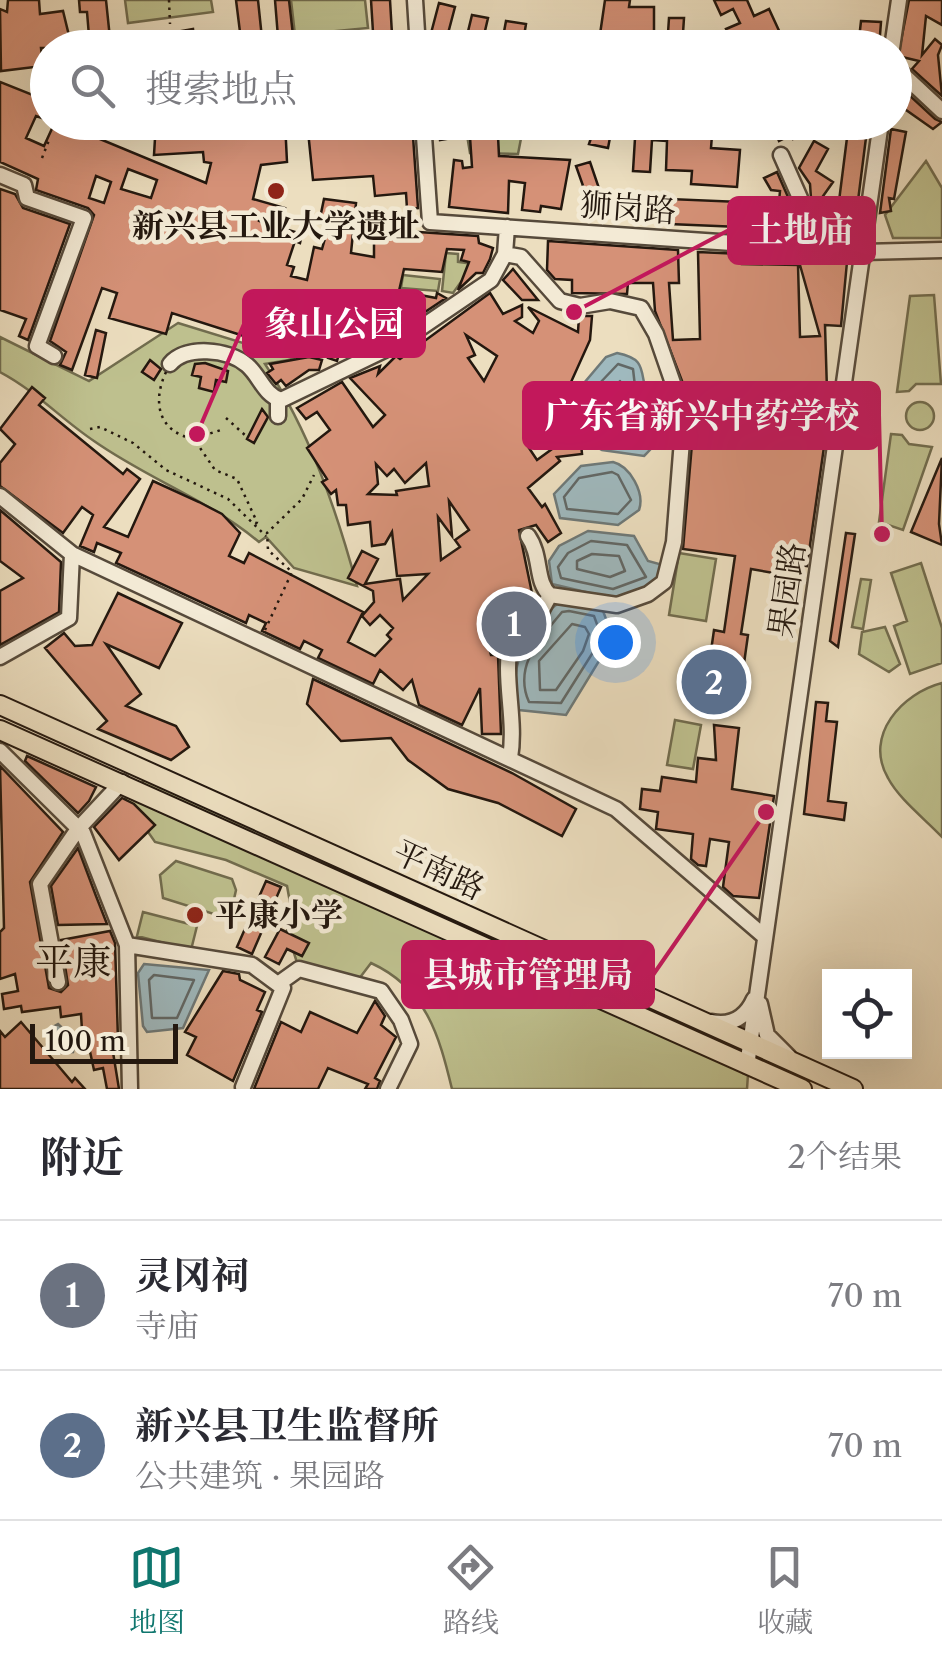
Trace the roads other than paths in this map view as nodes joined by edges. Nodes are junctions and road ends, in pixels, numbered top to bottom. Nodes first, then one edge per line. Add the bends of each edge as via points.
1 (415, 0) edge
2 (899, 0) edge
3 (417, 30) edge
4 (895, 30) edge
5 (912, 83) edge
6 (942, 112) edge
7 (424, 140) edge
8 (879, 140) edge
9 (781, 156) dead end
10 (0, 175) edge
11 (507, 227) junction
12 (786, 246) junction
13 (942, 250) edge
14 (863, 252) junction
15 (506, 254) junction
16 (54, 356) dead end
17 (167, 371) road end
18 (278, 400) junction
19 (278, 416) dead end
20 (0, 496) edge
21 (528, 536) dead end
22 (72, 554) junction
23 (550, 595) junction
24 (0, 658) edge
25 (0, 704) edge
26 (0, 730) edge
27 (0, 752) edge
28 (510, 758) junction
29 (122, 782) junction
30 (78, 828) junction
31 (765, 937) junction
32 (127, 944) junction
33 (58, 982) dead end
34 (278, 984) junction
35 (758, 989) junction
36 (693, 1019) junction
37 (750, 1045) junction
38 (747, 1066) junction
39 (801, 1067) junction
40 (243, 1087) edge
41 (130, 1089) edge
42 (388, 1089) edge
43 (802, 1089) edge
44 (853, 1089) edge

1 - 3 street
2 - 4 street
5 - 6 street
7 - 11 street, 狮岗路 via 430,222
8 - 14 street, 果园路
9 - 12 street via 800,198 790,213
10 - 16 street via 24,186 27,198 84,218 37,346
11 - 12 street, 狮岗路
11 - 15 street
12 - 14 street, 狮岗路
13 - 14 street, 狮岗路
14 - 31 street, 果园路
15 - 18 street via 491,280 397,344
15 - 23 street via 521,257 560,301 641,308 684,415 674,542 664,582 617,606
17 - 18 street via 181,353 241,361
18 - 19 street
20 - 22 street
21 - 23 street
22 - 24 street via 69,618
22 - 28 street
23 - 28 street via 538,619 512,635 506,658
25 - 36 main road, 平南路
26 - 29 main road, 平南路
27 - 30 street
28 - 31 street via 616,809
29 - 30 street
29 - 38 main road, 平南路
30 - 32 street
30 - 33 street via 40,884
31 - 35 street, 果园路
32 - 34 street via 252,965
32 - 41 street
34 - 40 street via 283,988 275,1012
34 - 42 street via 299,969 381,991 410,1044
35 - 36 street via 752,1005 731,1023
35 - 37 street, 果园路
35 - 39 street via 767,1035
36 - 37 main road, 平南路
37 - 38 street, 果园路
37 - 39 main road, 平南路
38 - 43 main road, 平南路
39 - 44 main road, 平南路

